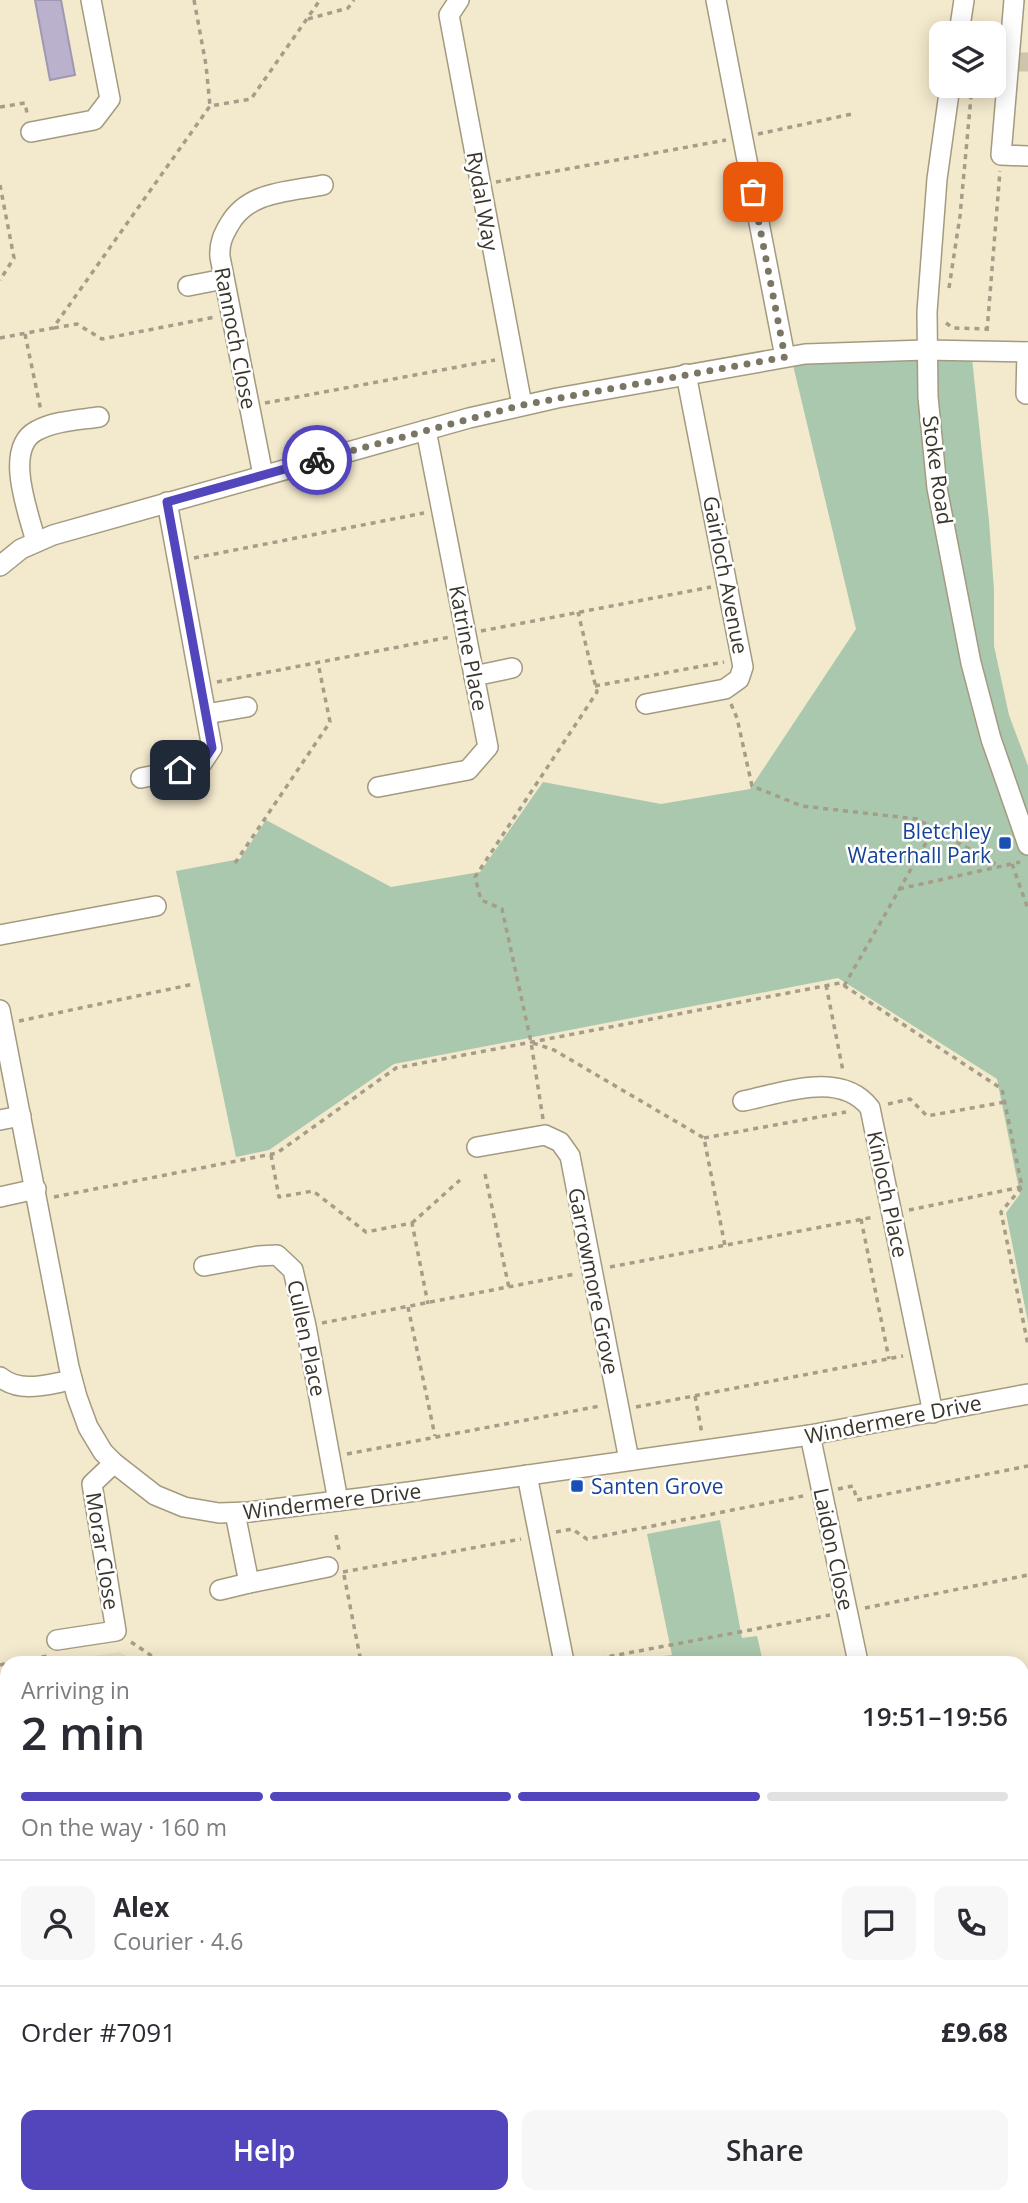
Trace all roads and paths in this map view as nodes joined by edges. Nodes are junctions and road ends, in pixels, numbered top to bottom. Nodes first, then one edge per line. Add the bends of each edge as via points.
1 (91, 0) edge
2 (194, 0) edge
3 (320, 0) edge
4 (347, 0) edge
5 (354, 0) edge
6 (459, 0) edge
7 (716, 0) edge
8 (964, 0) edge
9 (1014, 0) edge
10 (348, 8) junction
11 (306, 20) junction
12 (961, 21) edge
13 (948, 98) edge
14 (971, 98) edge
15 (210, 106) junction
16 (0, 107) edge
17 (852, 114) dead end
18 (31, 132) joint
19 (742, 137) junction
20 (1001, 155) junction
21 (1028, 156) edge
22 (0, 185) edge
23 (323, 185) dead end
24 (481, 185) junction
25 (224, 279) junction
26 (0, 280) edge
27 (188, 286) dead end
28 (949, 288) dead end
29 (945, 313) dead end
30 (231, 314) junction
31 (53, 328) junction
32 (988, 329) junction
33 (25, 334) junction
34 (0, 338) edge
35 (925, 350) junction
36 (985, 351) junction
37 (1028, 352) edge
38 (512, 356) junction
39 (785, 357) junction
40 (686, 374) junction
41 (1026, 394) dead end
42 (522, 405) junction
43 (249, 406) junction
44 (99, 417) dead end
45 (44, 427) junction
46 (426, 430) junction
47 (263, 475) junction
48 (167, 502) junction
49 (442, 509) junction
50 (36, 542) junction
51 (178, 561) junction
52 (0, 566) edge
53 (579, 612) dead end
54 (743, 658) junction
55 (318, 663) dead end
56 (512, 668) dead end
57 (474, 676) junction
58 (595, 686) junction
59 (725, 689) junction
60 (646, 704) dead end
61 (247, 707) dead end
62 (206, 714) junction
63 (141, 778) dead end
64 (378, 787) dead end
65 (934, 829) junction
66 (1028, 845) edge
67 (1028, 860) edge
68 (235, 863) dead end
69 (1012, 864) junction
70 (999, 866) junction
71 (899, 889) junction
72 (156, 906) dead end
73 (1028, 909) edge
74 (0, 935) edge
75 (194, 984) dead end
76 (826, 985) junction
77 (844, 986) junction
78 (1, 1017) edge
79 (531, 1042) junction
80 (847, 1090) junction
81 (743, 1101) dead end
82 (21, 1116) junction
83 (0, 1120) edge
84 (545, 1135) junction
85 (477, 1147) dead end
86 (271, 1155) junction
87 (485, 1174) dead end
88 (460, 1180) dead end
89 (1022, 1187) junction
90 (37, 1195) junction
91 (0, 1197) edge
92 (892, 1213) junction
93 (861, 1219) junction
94 (411, 1223) junction
95 (725, 1246) junction
96 (204, 1266) dead end
97 (592, 1270) junction
98 (509, 1287) junction
99 (428, 1304) junction
100 (408, 1307) junction
101 (306, 1326) junction
102 (1028, 1345) edge
103 (921, 1353) junction
104 (889, 1359) junction
105 (0, 1377) edge
106 (72, 1380) junction
107 (1028, 1394) edge
108 (695, 1396) junction
109 (619, 1406) junction
110 (933, 1413) junction
111 (810, 1435) junction
112 (435, 1436) junction
113 (705, 1450) junction
114 (331, 1457) junction
115 (629, 1460) junction
116 (114, 1463) junction
117 (1028, 1466) edge
118 (527, 1475) junction
119 (822, 1492) junction
120 (338, 1501) junction
121 (235, 1513) junction
122 (336, 1535) dead end
123 (539, 1535) junction
124 (336, 1570) junction
125 (1028, 1575) edge
126 (249, 1583) junction
127 (220, 1590) dead end
128 (848, 1611) junction
129 (57, 1640) dead end
130 (359, 1656) edge
131 (563, 1656) edge
132 (611, 1656) edge
133 (857, 1656) edge

1 - 18 street via 110,99 94,120
2 - 15 path
3 - 11 path
4 - 10 path
5 - 10 path
6 - 24 street, Rydal Way via 449,15
7 - 19 street
8 - 12 street
9 - 20 street
10 - 11 path
11 - 15 path via 251,99
13 - 35 street, Stoke Road via 937,179
14 - 28 path
15 - 31 path
16 - 18 path via 25,103
17 - 19 path
19 - 24 path
19 - 39 street
20 - 21 street
20 - 32 path
22 - 26 path via 14,258
23 - 25 street, Rannoch Close via 255,199 237,212 220,244
24 - 38 street, Rydal Way
25 - 27 street
25 - 30 street, Rannoch Close
29 - 32 path via 953,328
30 - 31 path via 102,339 77,324
30 - 43 street, Rannoch Close
31 - 33 path
32 - 36 path
33 - 34 path
33 - 45 path
35 - 36 street
35 - 39 street
35 - 66 street, Stoke Road via 937,488 971,663
36 - 37 street
37 - 41 street
38 - 42 street, Rydal Way
38 - 43 path
39 - 40 street
40 - 42 street
40 - 54 street, Gairloch Avenue
42 - 46 street
43 - 47 street, Rannoch Close
44 - 45 street
45 - 50 street via 32,433 19,456
46 - 47 street
46 - 49 street, Katrine Place
47 - 48 street
48 - 50 street
48 - 51 street
49 - 51 path
49 - 57 street, Katrine Place
50 - 52 street
51 - 62 street
53 - 58 path
54 - 58 path
54 - 59 street, Gairloch Avenue via 739,679
55 - 68 path via 330,722
56 - 57 street
57 - 64 street, Katrine Place via 488,747 468,770
58 - 79 path via 597,692 475,877 481,900 502,909
59 - 60 street
59 - 65 path via 737,718 752,786 802,806 917,819
61 - 62 street
62 - 63 street via 212,748 200,766
65 - 70 path
65 - 71 path
67 - 69 path
69 - 70 path
69 - 73 path
70 - 71 path
71 - 77 path
72 - 74 street
75 - 78 path
76 - 77 path
76 - 79 path
76 - 80 path
77 - 89 path via 1002,1089
78 - 82 street, Windermere Drive
79 - 84 path
79 - 86 path via 396,1068
79 - 95 path via 554,1050 704,1138
80 - 81 street via 822,1086
80 - 92 street, Kinloch Place via 870,1108
82 - 83 street
82 - 90 street, Windermere Drive
84 - 85 street
84 - 97 street, Garrowmore Grove via 560,1142 570,1156
86 - 90 path
86 - 94 path via 279,1197 313,1191 366,1232
87 - 98 path
88 - 94 path
89 - 92 path
89 - 102 path via 1001,1212
90 - 91 street
90 - 106 street, Windermere Drive
92 - 93 path
92 - 103 street, Kinloch Place
93 - 95 path
93 - 104 path
94 - 99 path
95 - 97 path
96 - 101 street, Cullen Place via 276,1255 293,1270
97 - 98 path
97 - 109 street, Garrowmore Grove
98 - 99 path
99 - 100 path
100 - 101 path
100 - 112 path
101 - 114 street, Cullen Place
103 - 104 path
103 - 110 street, Kinloch Place
104 - 108 path
105 - 106 street via 28,1387
106 - 116 street, Windermere Drive via 89,1427
107 - 110 street, Windermere Drive
108 - 109 path
108 - 113 path
109 - 112 path
109 - 115 street, Garrowmore Grove
110 - 111 street, Windermere Drive
111 - 113 street, Windermere Drive
111 - 119 street, Laidon Close
112 - 114 path
113 - 115 street, Windermere Drive
114 - 120 street, Cullen Place
115 - 118 street, Windermere Drive
116 - 121 street, Windermere Drive via 143,1487 173,1503 206,1512
116 - 129 street, Morar Close via 92,1484 116,1631
117 - 119 path via 857,1500 853,1486
118 - 120 street, Windermere Drive
118 - 123 street
119 - 123 path via 587,1539 572,1529
119 - 128 street, Laidon Close
120 - 121 street, Windermere Drive
121 - 126 street
122 - 124 path
123 - 124 path
123 - 131 street
124 - 126 street
124 - 130 path
125 - 128 path
126 - 127 street
128 - 132 path
128 - 133 street, Laidon Close

